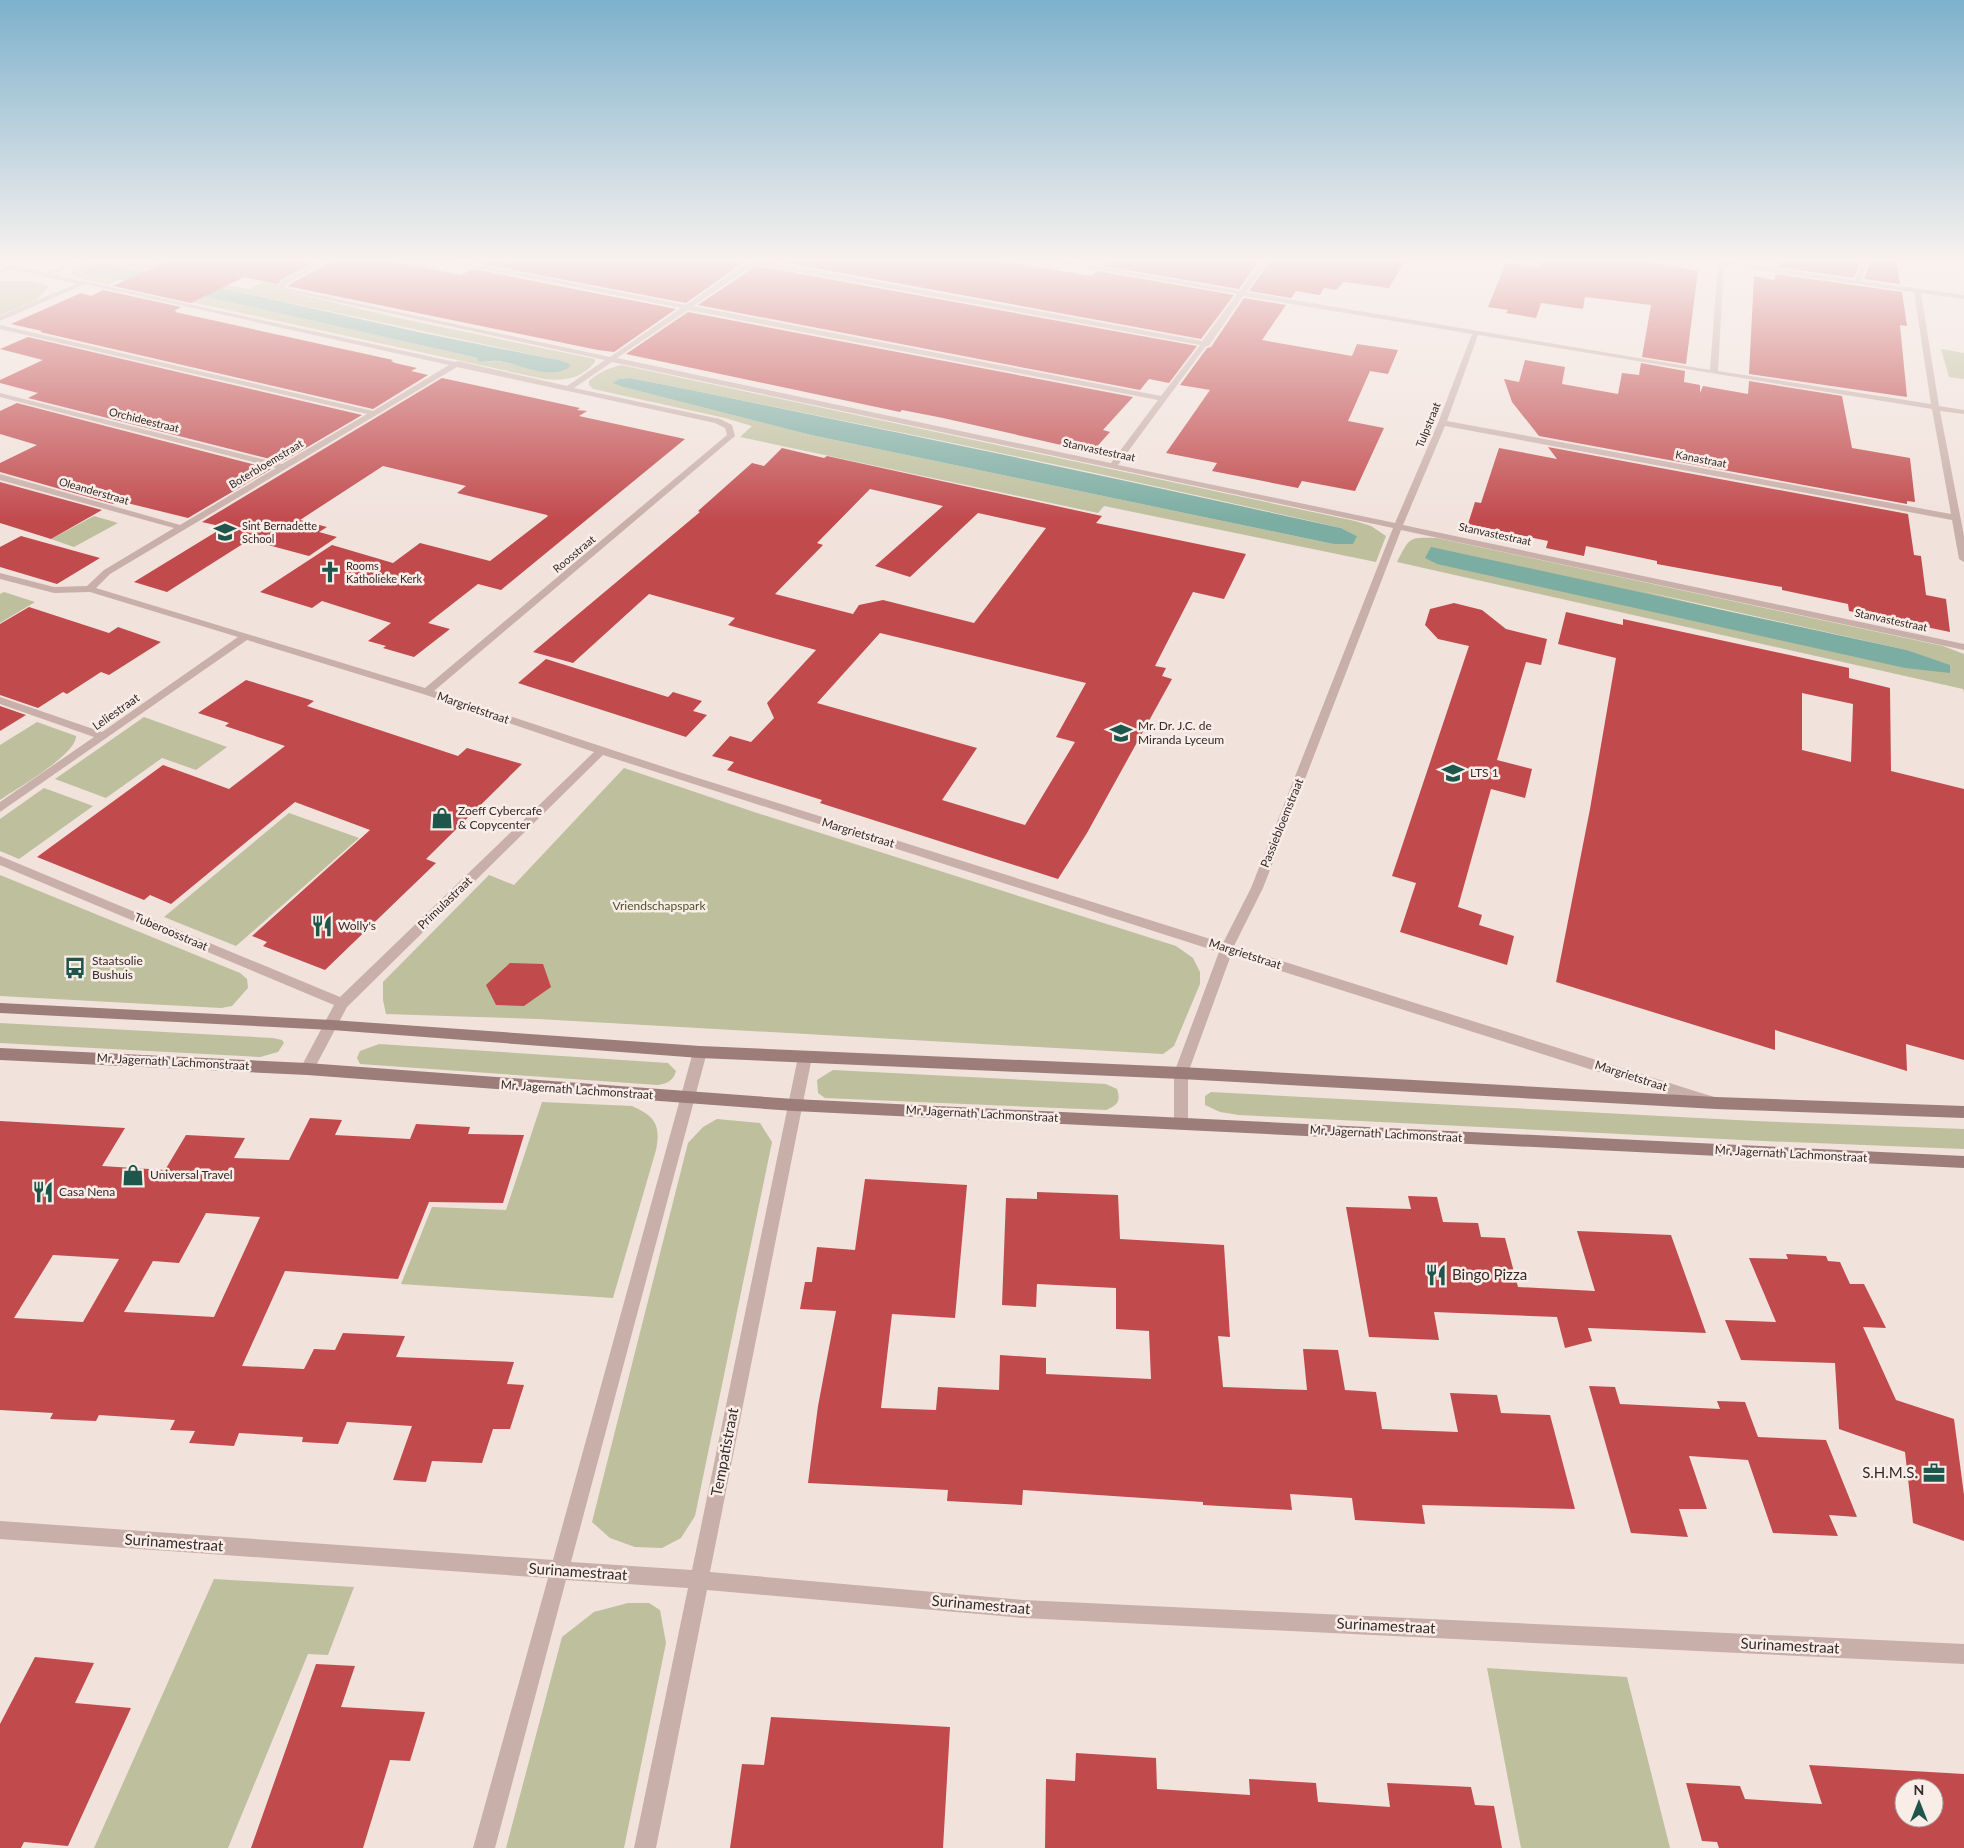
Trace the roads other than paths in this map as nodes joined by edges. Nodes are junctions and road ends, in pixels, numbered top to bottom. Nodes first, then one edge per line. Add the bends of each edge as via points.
1 (92, 348) edge
2 (388, 348) edge
3 (555, 348) edge
4 (626, 348) edge
5 (900, 348) edge
6 (1203, 348) edge
7 (1470, 348) edge
8 (1570, 348) edge
9 (1715, 348) edge
10 (1926, 348) edge
11 (609, 360) junction
12 (458, 363) junction
13 (1714, 373) junction
14 (569, 388) junction
15 (0, 395) edge
16 (1163, 399) junction
17 (1935, 407) junction
18 (1964, 412) edge
19 (373, 413) junction
20 (1442, 423) junction
21 (1114, 465) junction
22 (283, 467) junction
23 (0, 477) edge
24 (1956, 518) junction
25 (1399, 525) junction
26 (182, 528) junction
27 (1964, 559) edge
28 (0, 576) edge
29 (90, 589) junction
30 (246, 636) junction
31 (1964, 647) edge
32 (427, 692) junction
33 (0, 700) edge
34 (103, 736) junction
35 (601, 751) junction
36 (0, 808) edge
37 (0, 860) edge
38 (1227, 948) junction
39 (342, 1004) junction
40 (0, 1008) edge
41 (332, 1025) junction
42 (700, 1052) junction
43 (0, 1054) edge
44 (805, 1057) junction
45 (307, 1069) junction
46 (1181, 1073) junction
47 (686, 1098) junction
48 (1716, 1103) junction
49 (794, 1105) junction
50 (1964, 1112) edge
51 (1181, 1123) junction
52 (1964, 1162) edge
53 (0, 1530) edge
54 (559, 1572) junction
55 (699, 1580) junction
56 (1964, 1654) edge
57 (484, 1848) edge
58 (645, 1848) edge

1 - 19 street
2 - 12 street
3 - 11 street, Stanvastestraat
4 - 11 street
5 - 16 street
6 - 16 street
7 - 20 street, Tulpstraat
8 - 13 street
9 - 13 street
10 - 17 street
11 - 14 street
11 - 21 street, Stanvastestraat
12 - 14 street
12 - 19 street, Boterbloemstraat
13 - 17 street
14 - 32 street, Roosstraat via 717,421 732,431 731,436
15 - 22 street, Orchideestraat
16 - 21 street
17 - 18 street
17 - 24 street
19 - 22 street, Boterbloemstraat
20 - 24 street, Kanastraat
20 - 25 street, Tulpstraat
21 - 25 street, Stanvastestraat
22 - 26 street, Boterbloemstraat
23 - 26 street, Oleanderstraat
24 - 27 street
25 - 31 street, Stanvastestraat
25 - 38 street, Passiebloemstraat via 1257,888
26 - 29 street, Boterbloemstraat via 107,572
28 - 29 street, Margrietstraat via 50,591
29 - 30 street, Margrietstraat
30 - 32 street, Margrietstraat
30 - 34 street, Leliestraat
32 - 35 street, Margrietstraat
33 - 34 street
34 - 36 street, Leliestraat
35 - 38 street, Margrietstraat
35 - 39 street, Primulastraat
37 - 39 street, Tuberoosstraat
38 - 46 street, Passiebloemstraat
38 - 48 street, Margrietstraat
39 - 41 street, Primulastraat
40 - 41 main road
41 - 42 main road
41 - 45 street, Primulastraat
42 - 44 main road
42 - 47 street
43 - 45 main road, Mr. Jagernath Lachmonstraat
44 - 46 main road
44 - 49 street, Tempatistraat
45 - 47 main road, Mr. Jagernath Lachmonstraat
46 - 48 main road
46 - 51 street, Passiebloemstraat
47 - 49 main road, Mr. Jagernath Lachmonstraat
47 - 54 street
48 - 50 main road
49 - 51 main road, Mr. Jagernath Lachmonstraat
49 - 55 street, Tempatistraat
51 - 52 main road, Mr. Jagernath Lachmonstraat
53 - 54 street, Surinamestraat
54 - 55 street, Surinamestraat
54 - 57 street
55 - 56 street, Surinamestraat via 1023,1609
55 - 58 street, Tempatistraat

